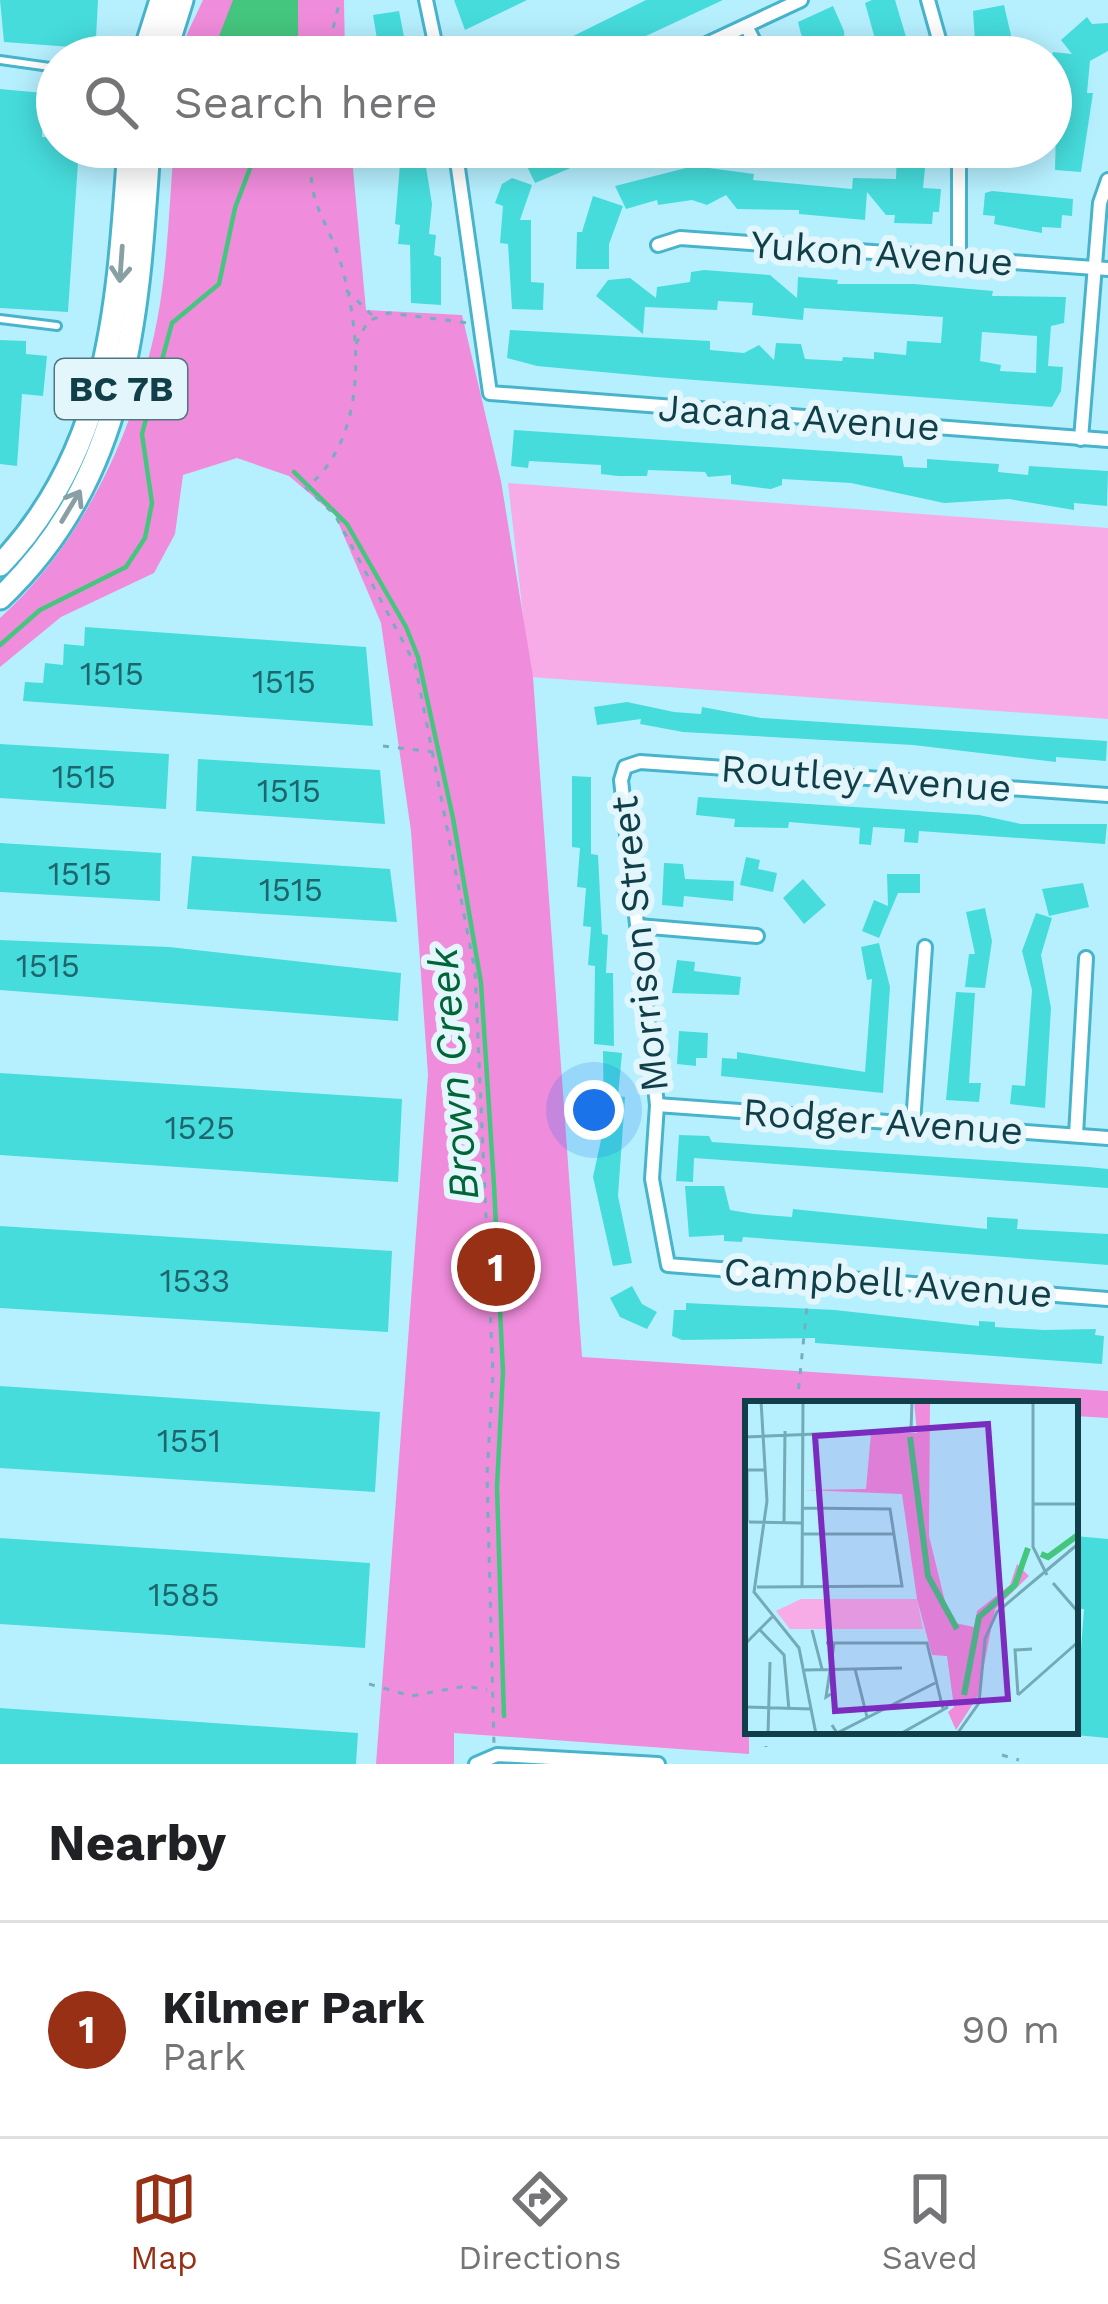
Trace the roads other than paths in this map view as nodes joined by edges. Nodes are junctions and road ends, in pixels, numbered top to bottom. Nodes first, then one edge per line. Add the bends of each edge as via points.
1 (160, 0) edge
2 (182, 0) edge
3 (426, 0) edge
4 (801, 0) edge
5 (928, 0) edge
6 (746, 26) junction
7 (149, 36) edge
8 (171, 36) edge
9 (434, 36) edge
10 (725, 36) edge
11 (751, 36) edge
12 (938, 36) edge
13 (0, 60) edge
14 (36, 65) edge
15 (127, 168) edge
16 (147, 168) edge
17 (458, 168) edge
18 (959, 168) edge
19 (1108, 180) edge
20 (658, 245) dead end
21 (959, 258) junction
22 (1101, 269) edge
23 (0, 319) edge
24 (57, 326) dead end
25 (1081, 439) junction
26 (1108, 440) edge
27 (0, 565) edge
28 (0, 598) edge
29 (626, 766) joint
30 (1108, 795) edge
31 (638, 926) junction
32 (757, 936) dead end
33 (925, 947) dead end
34 (1086, 958) dead end
35 (657, 1105) junction
36 (913, 1124) junction
37 (1076, 1135) junction
38 (1108, 1138) edge
39 (668, 1265) joint
40 (1108, 1299) edge
41 (477, 1763) edge
42 (658, 1764) edge

1 - 7 highway
2 - 8 highway
3 - 9 street
4 - 6 street
5 - 12 street
6 - 10 street
6 - 11 street
13 - 14 lane
15 -> 27 highway, BC 7B via 114,331 93,416 47,507
28 -> 16 highway, BC 7B via 63,520 110,426 134,338
17 - 25 street, Jacana Avenue via 490,393
18 - 21 street
19 - 22 street via 1100,202
20 - 21 street, Yukon Avenue via 680,238
21 - 22 street, Yukon Avenue
22 - 25 street
23 - 24 lane
25 - 26 street, Jacana Avenue
29 - 30 street, Routley Avenue
29 - 31 street, Morrison Street via 621,784
31 - 32 street
31 - 35 street, Morrison Street
33 - 36 street
34 - 37 street
35 - 36 street, Rodger Avenue
35 - 39 street, Morrison Street via 652,1179
36 - 37 street, Rodger Avenue
37 - 38 street, Rodger Avenue
39 - 40 street, Campbell Avenue
41 - 42 street via 494,1755

